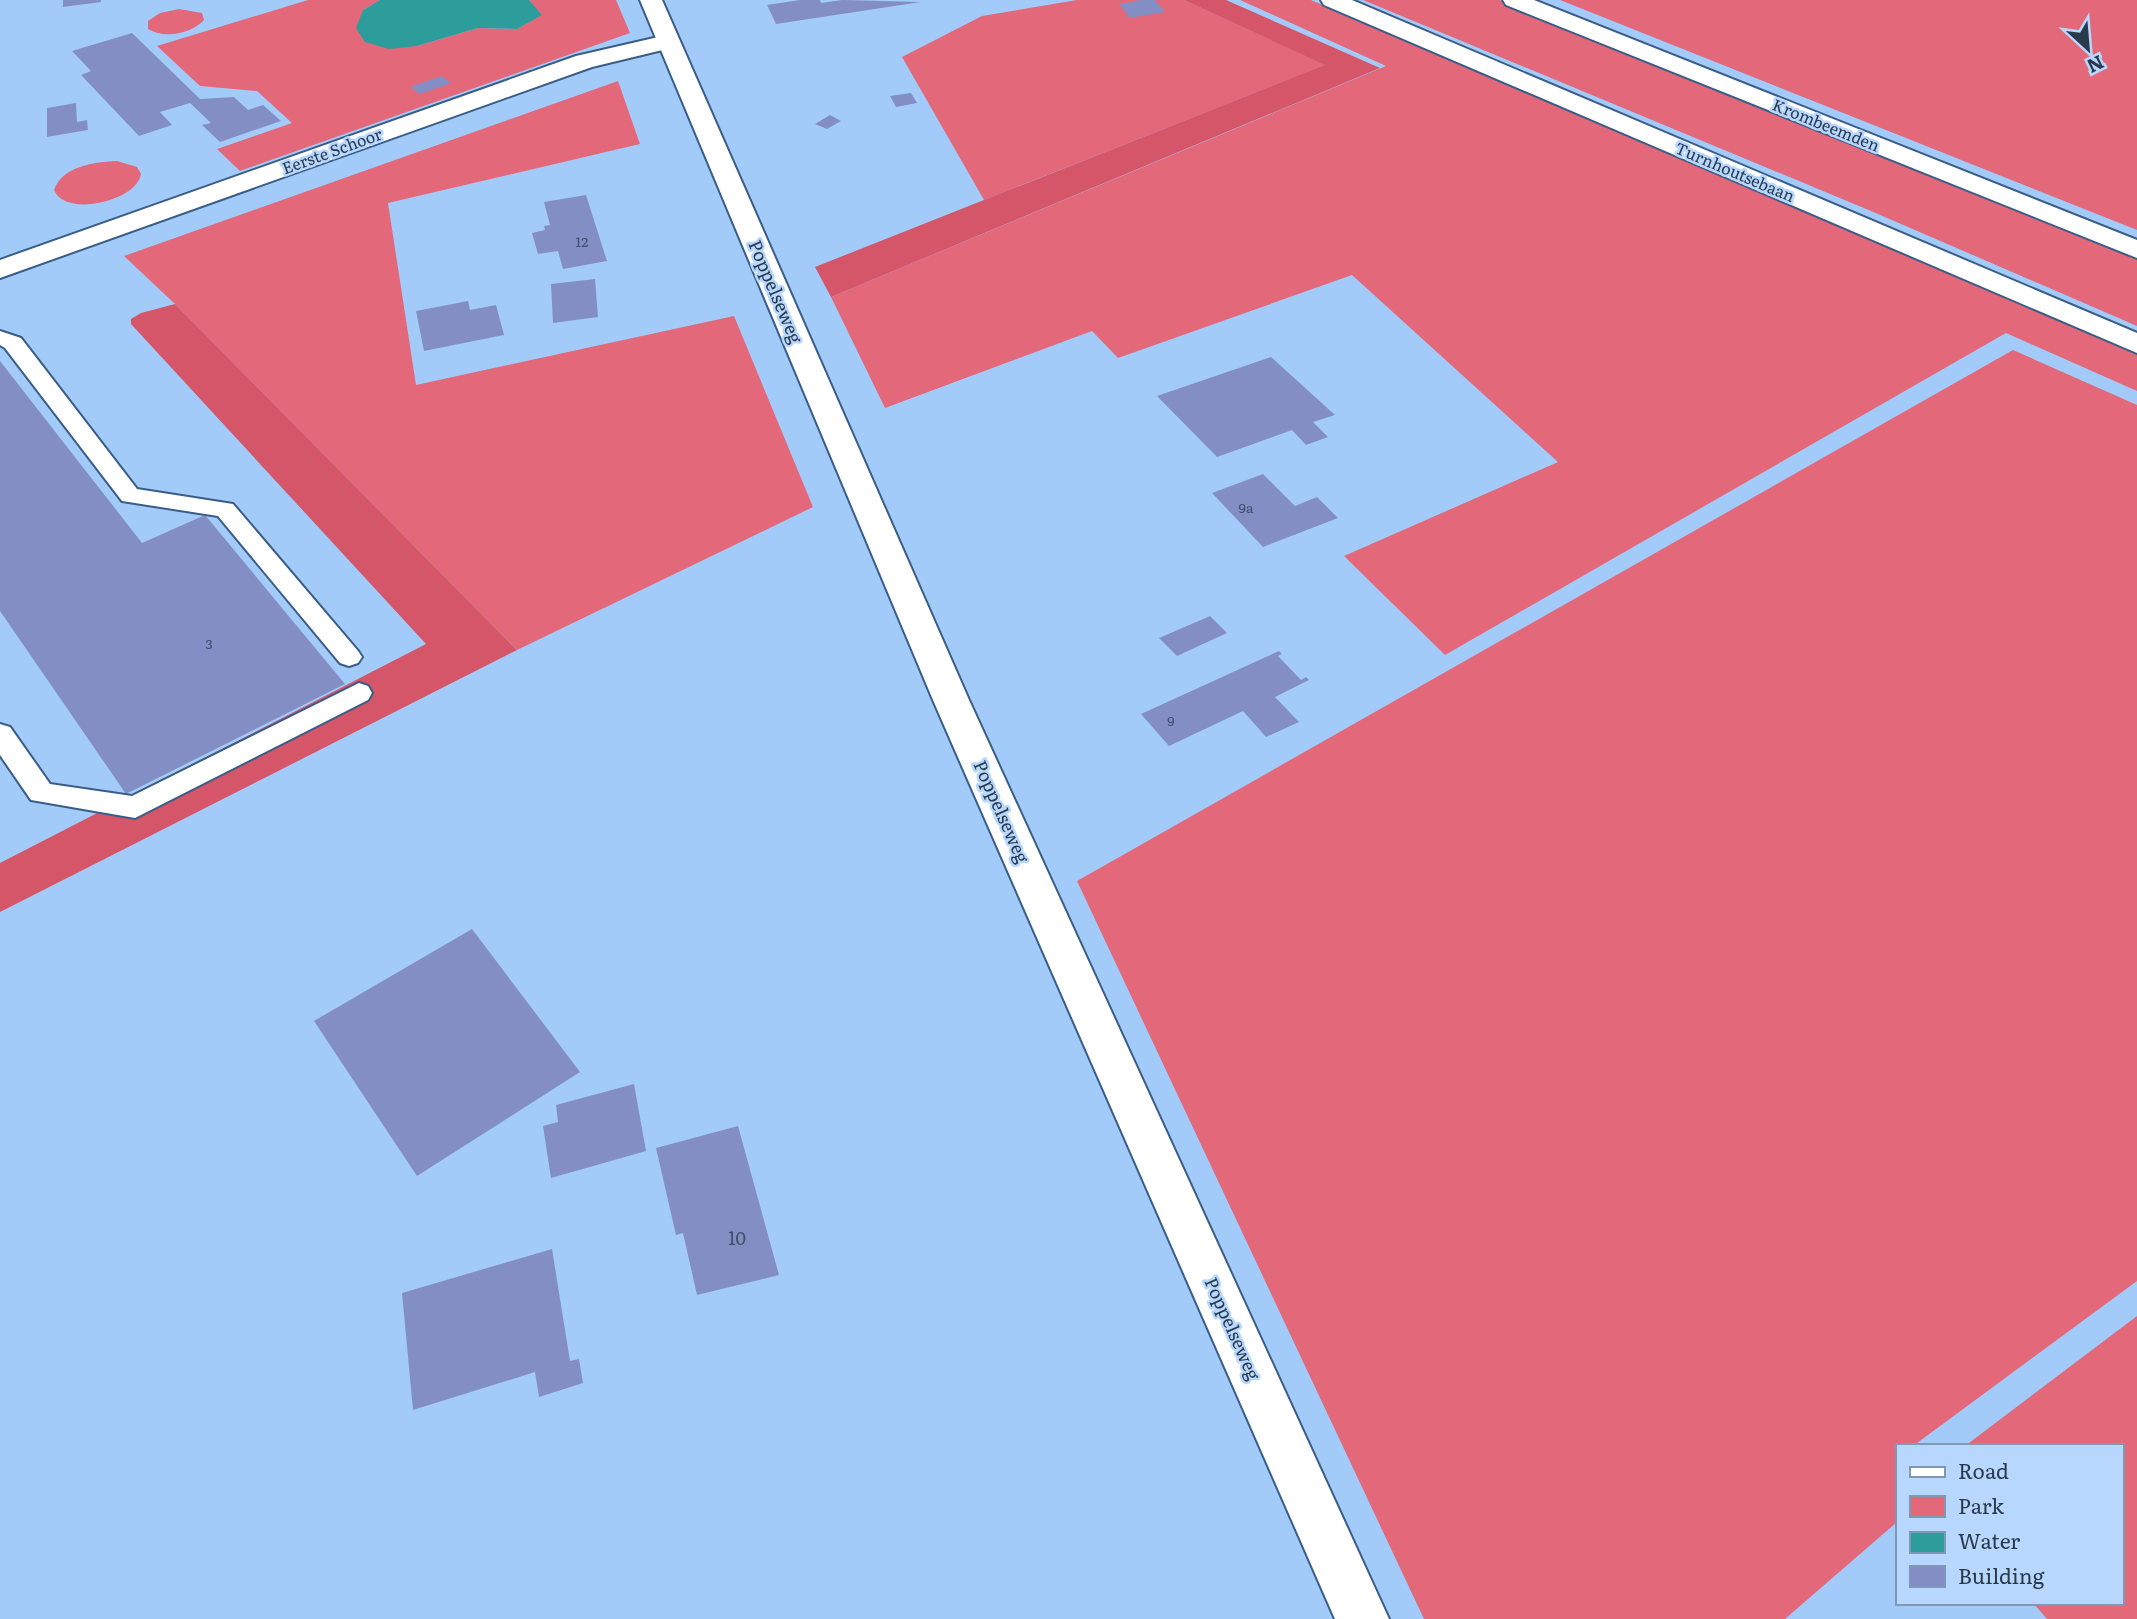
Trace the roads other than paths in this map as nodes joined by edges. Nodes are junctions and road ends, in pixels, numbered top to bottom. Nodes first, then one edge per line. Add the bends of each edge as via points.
1 (651, 0) edge
2 (1332, 0) edge
3 (1514, 0) edge
4 (667, 42) junction
5 (2137, 250) edge
6 (0, 270) edge
7 (0, 337) edge
8 (2137, 344) edge
9 (349, 657) dead end
10 (359, 693) dead end
11 (0, 734) edge
12 (1362, 1619) edge

1 - 4 street, Poppelseweg
2 - 8 street, Turnhoutsebaan
3 - 5 street, Krombeemden
4 - 6 street, Eerste Schoor via 585,61
4 - 12 street, Poppelseweg via 956,712
7 - 9 lane via 13,343 130,496 225,509
10 - 11 lane via 135,807 41,793

